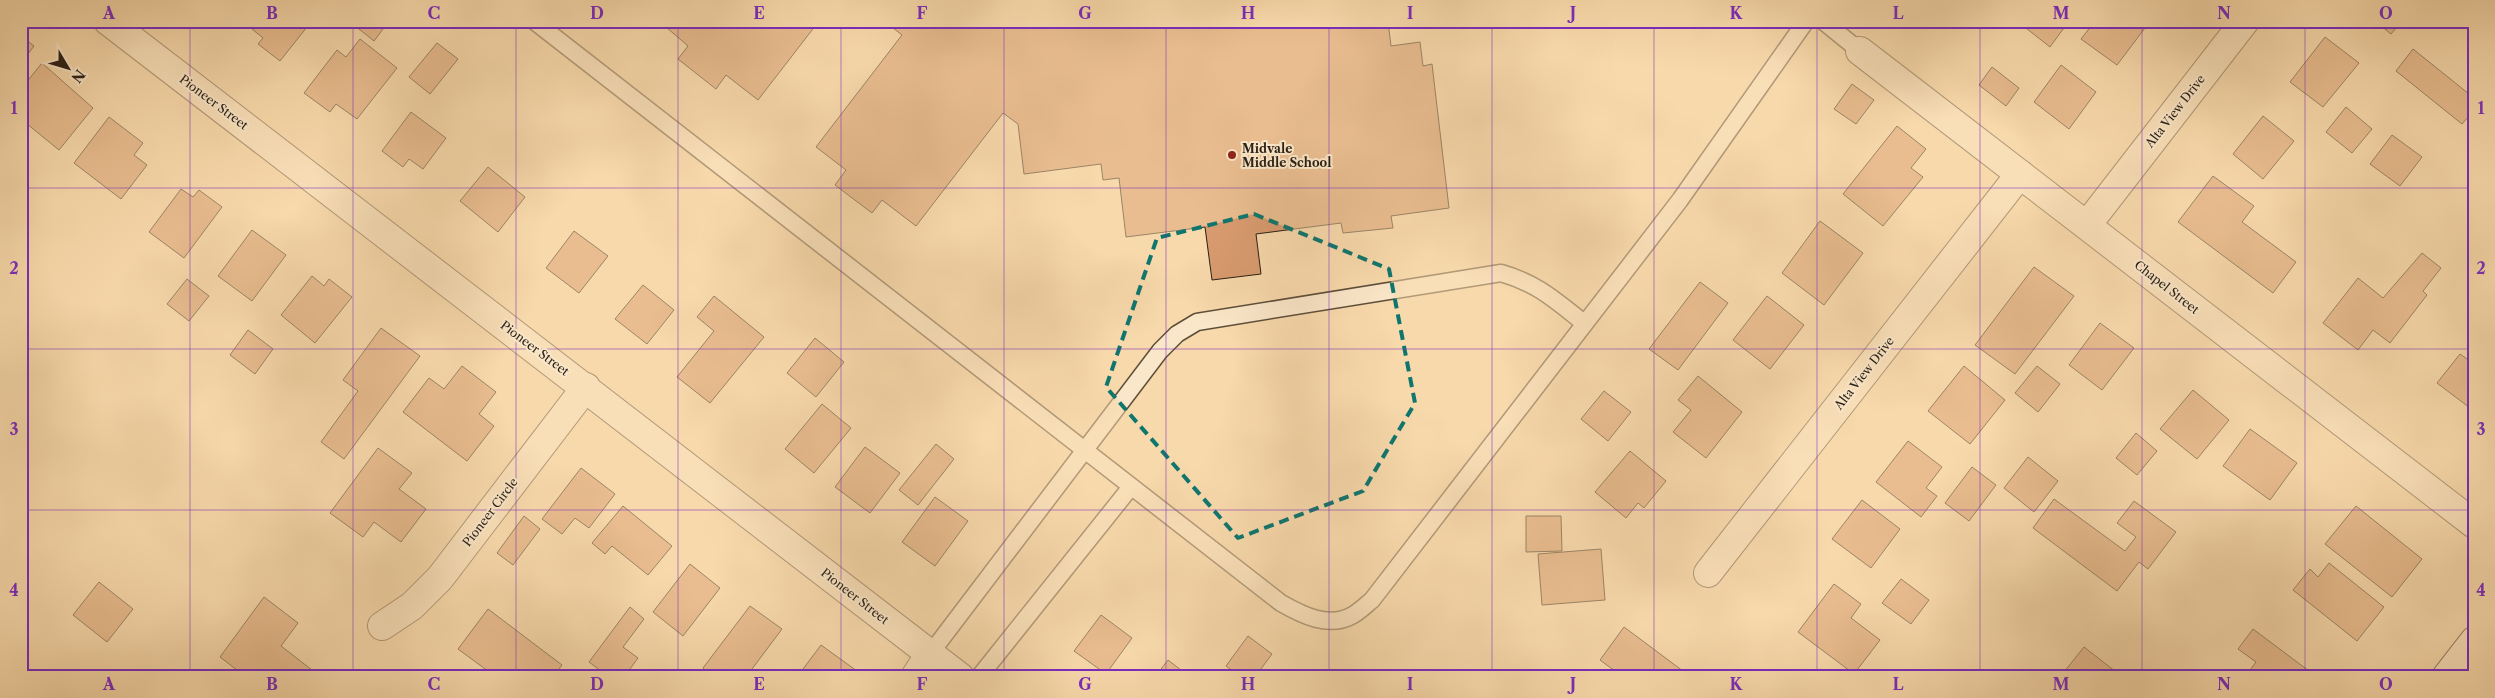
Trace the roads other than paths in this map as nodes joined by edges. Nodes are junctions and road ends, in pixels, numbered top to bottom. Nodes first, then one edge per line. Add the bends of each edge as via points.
1 (108, 21) edge
2 (534, 21) edge
3 (1806, 21) edge
4 (1823, 21) edge
5 (2245, 21) edge
6 (1860, 51) joint
7 (2020, 174) junction
8 (2087, 225) junction
9 (1584, 323) junction
10 (586, 386) junction
11 (1085, 452) junction
12 (1130, 488) junction
13 (2474, 524) edge
14 (1708, 573) dead end
15 (382, 626) dead end
16 (2474, 641) edge
17 (930, 654) junction
18 (915, 677) edge
19 (960, 677) edge
20 (980, 677) edge
21 (2446, 677) edge

1 - 10 street, Pioneer Street
2 - 11 lane
3 - 9 lane via 1680,200
4 - 6 lane
5 - 8 street, Alta View Drive
6 - 7 street, Chapel Street
7 - 8 street, Chapel Street
7 - 14 street, Alta View Drive
8 - 13 street, Chapel Street
9 - 11 lane via 1543,291 1501,273 1197,322 1177,334 1160,351
9 - 12 lane via 1372,600 1352,616 1328,622 1303,616 1281,603
10 - 15 street, Pioneer Circle via 440,578 412,606
10 - 17 street, Pioneer Street
11 - 12 lane
11 - 17 lane
12 - 20 lane
16 - 21 street
17 - 18 street
17 - 19 street, Pioneer Street

